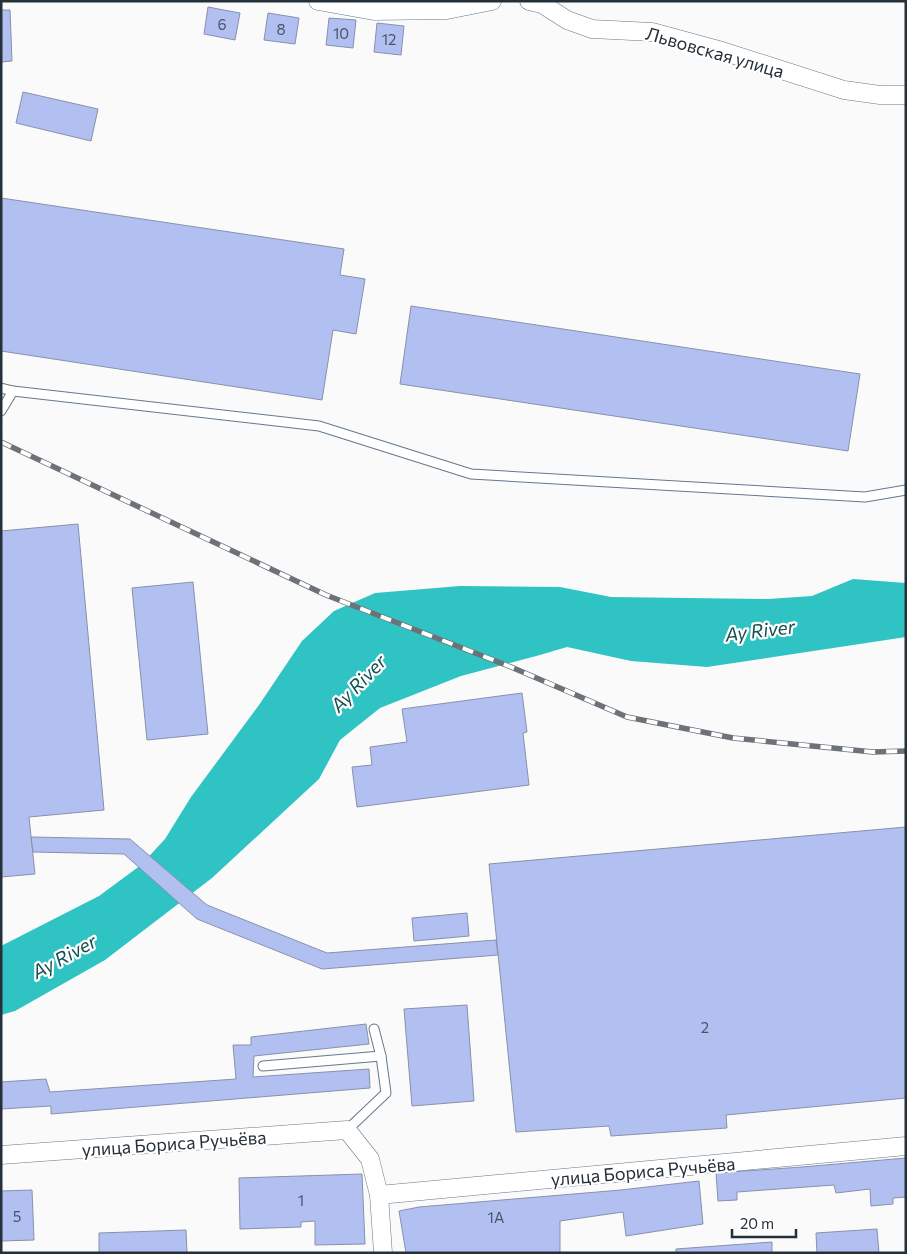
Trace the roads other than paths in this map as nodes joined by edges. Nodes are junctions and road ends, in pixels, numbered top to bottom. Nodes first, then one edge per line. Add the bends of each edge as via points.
1 (318, 1) edge
2 (492, 1) edge
3 (528, 1) edge
4 (906, 95) edge
5 (1, 388) edge
6 (13, 391) junction
7 (1, 411) edge
8 (906, 490) edge
9 (374, 1029) dead end
10 (381, 1056) junction
11 (263, 1066) dead end
12 (347, 1130) junction
13 (906, 1146) edge
14 (1, 1155) edge
15 (379, 1196) junction
16 (383, 1253) edge

1 - 2 street via 374,10 447,10
3 - 4 street, Львовская улица via 542,4 567,20 592,30 652,32 844,90
5 - 6 lane
6 - 7 lane
6 - 8 lane via 319,426 471,474 865,497
9 - 10 lane
10 - 11 lane
10 - 12 lane via 386,1094
12 - 14 street, улица Бориса Ручьёва
12 - 15 street via 370,1158
13 - 15 street, улица Бориса Ручьёва
15 - 16 street

